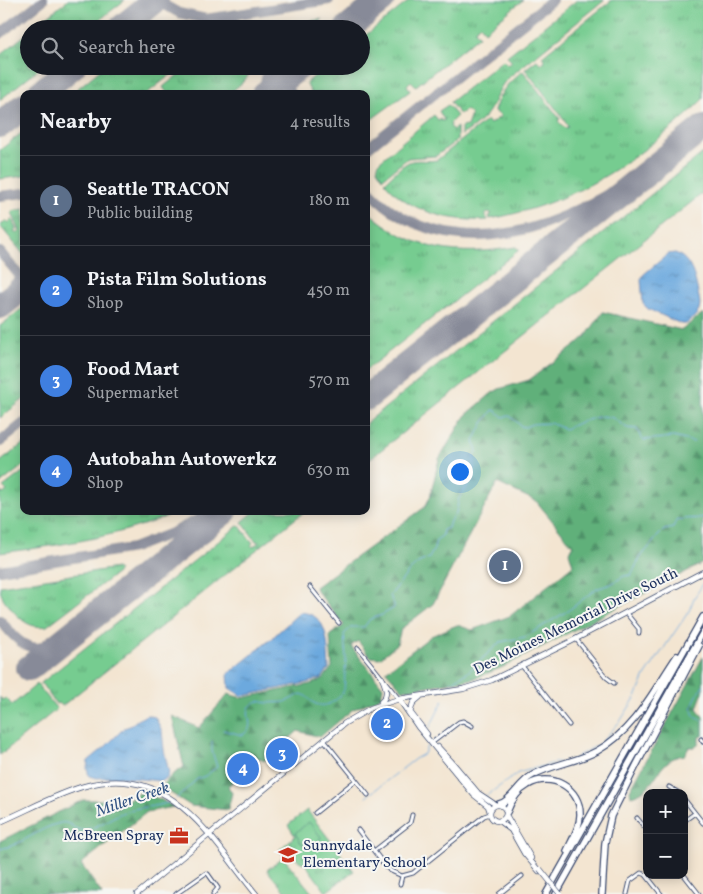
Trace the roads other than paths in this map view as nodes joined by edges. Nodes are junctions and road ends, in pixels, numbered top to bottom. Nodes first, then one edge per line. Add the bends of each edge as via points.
1 (703, 572) edge
2 (310, 587) dead end
3 (626, 613) junction
4 (703, 617) edge
5 (339, 623) dead end
6 (703, 632) edge
7 (639, 633) dead end
8 (576, 639) junction
9 (703, 639) edge
10 (687, 646) junction
11 (358, 648) dead end
12 (522, 666) junction
13 (382, 678) junction
14 (614, 682) dead end
15 (424, 695) junction
16 (398, 699) junction
17 (378, 705) junction
18 (405, 708) junction
19 (410, 712) junction
20 (569, 725) dead end
21 (472, 726) dead end
22 (324, 740) junction
23 (433, 742) junction
24 (356, 780) junction
25 (670, 787) dead end
26 (673, 789) edge
27 (368, 795) dead end
28 (498, 804) junction
29 (688, 804) edge
30 (695, 812) junction
31 (315, 813) dead end
32 (490, 813) junction
33 (506, 813) junction
34 (412, 815) dead end
35 (637, 818) dead end
36 (688, 818) edge
37 (500, 821) junction
38 (0, 822) edge
39 (703, 823) edge
40 (643, 825) edge
41 (358, 830) dead end
42 (208, 835) junction
43 (374, 851) junction
44 (539, 870) junction
45 (560, 871) junction
46 (643, 874) edge
47 (402, 876) junction
48 (522, 876) dead end
49 (649, 879) edge
50 (687, 879) edge
51 (400, 884) dead end
52 (137, 894) edge
53 (176, 894) edge
54 (213, 894) edge
55 (256, 894) edge
56 (499, 894) edge
57 (546, 894) edge
58 (558, 894) edge
59 (602, 894) edge
60 (626, 894) edge
61 (661, 894) edge
62 (699, 894) edge

1 - 3 main road, Des Moines Memorial Drive South
2 - 5 street
3 - 7 street
3 - 8 main road, Des Moines Memorial Drive South
4 - 10 highway
6 - 58 highway
8 - 12 main road, Des Moines Memorial Drive South
8 - 14 street via 606,677
9 - 59 highway via 611,816 605,843
10 - 28 highway via 635,719 611,743 580,759 534,774 506,801
10 - 45 highway
11 - 13 street
12 - 15 main road, Des Moines Memorial Drive South via 477,685
12 - 20 street
13 - 16 street
13 - 17 main road via 387,692
15 - 16 main road, Des Moines Memorial Drive South
15 - 19 main road via 413,703
16 - 17 main road, Des Moines Memorial Drive South
16 - 18 main road
17 - 22 main road, Des Moines Memorial Drive South via 345,723
18 - 19 main road
18 - 32 main road via 474,795 488,806
19 - 23 main road
21 - 23 street via 459,722
22 - 24 street
22 - 42 main road, Des Moines Memorial Drive South
23 - 28 main road via 478,793
24 - 27 street
24 - 31 street
25 - 26 street
28 - 32 main road
28 - 33 main road
29 - 30 street
30 - 36 street
30 - 39 street
32 - 37 main road
32 - 47 street via 413,873
33 - 37 main road
33 - 44 main road
33 - 45 highway via 518,793 534,782 556,781 572,791 579,804 580,822
34 - 43 street via 410,823
35 - 40 street
37 - 44 main road via 511,830 524,853
38 - 42 main road via 76,789 116,782 136,784 171,798 194,817
41 - 43 street
42 - 52 main road, Des Moines Memorial Drive South
42 - 55 main road
43 - 47 street via 391,871
44 - 58 main road, bridge
45 - 57 highway
46 - 60 street via 630,881
47 - 51 street
48 - 56 street
49 - 61 street
50 - 62 street
53 - 54 street via 206,873 217,886

